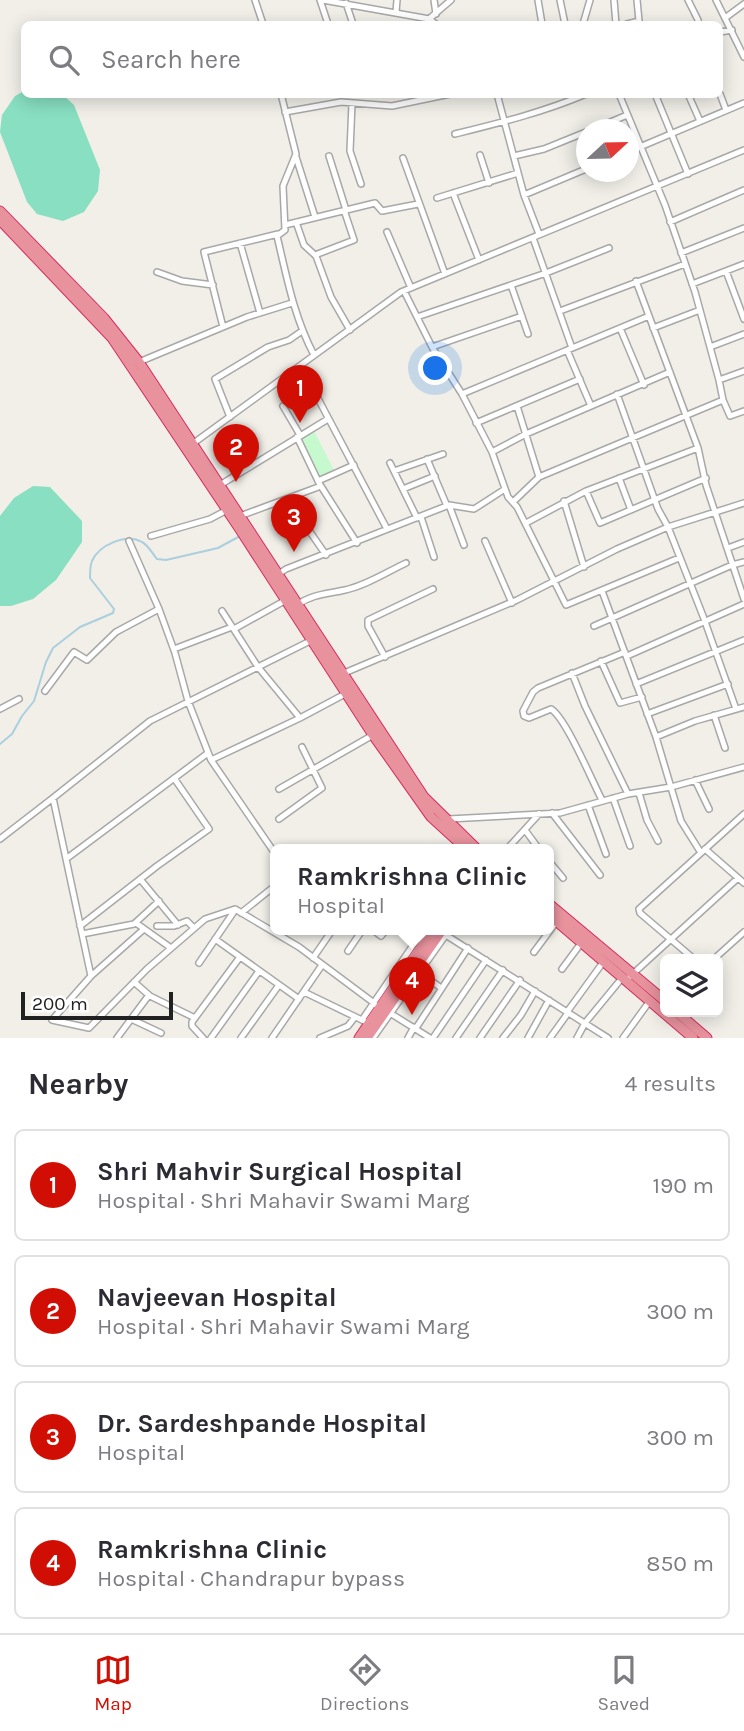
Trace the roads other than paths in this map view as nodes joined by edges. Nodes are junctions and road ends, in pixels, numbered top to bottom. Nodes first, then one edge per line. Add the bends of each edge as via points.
1 (255, 0) edge
2 (322, 0) edge
3 (397, 0) edge
4 (434, 0) edge
5 (451, 0) edge
6 (538, 0) edge
7 (560, 0) edge
8 (590, 0) edge
9 (614, 0) edge
10 (637, 0) edge
11 (688, 0) edge
12 (716, 0) edge
13 (346, 3) junction
14 (744, 4) edge
15 (396, 12) junction
16 (436, 14) junction
17 (725, 18) junction
18 (429, 19) junction
19 (698, 20) dead end
20 (262, 21) edge
21 (325, 21) edge
22 (352, 21) edge
23 (432, 21) edge
24 (542, 21) edge
25 (564, 21) edge
26 (584, 21) edge
27 (616, 21) edge
28 (639, 21) edge
29 (732, 30) junction
30 (723, 31) edge
31 (741, 46) edge
32 (744, 57) edge
33 (282, 98) edge
34 (347, 98) edge
35 (402, 98) edge
36 (433, 98) edge
37 (498, 98) edge
38 (577, 98) edge
39 (621, 98) edge
40 (657, 98) edge
41 (690, 98) edge
42 (721, 98) edge
43 (349, 103) junction
44 (744, 103) edge
45 (402, 105) junction
46 (726, 110) junction
47 (285, 112) junction
48 (627, 115) junction
49 (618, 119) edge
50 (700, 121) junction
51 (504, 122) junction
52 (455, 134) dead end
53 (671, 134) junction
54 (576, 136) edge
55 (641, 146) junction
56 (744, 150) edge
57 (296, 154) junction
58 (480, 155) dead end
59 (329, 156) dead end
60 (514, 156) junction
61 (403, 158) dead end
62 (518, 173) junction
63 (576, 173) edge
64 (688, 174) junction
65 (489, 183) junction
66 (360, 184) dead end
67 (658, 187) junction
68 (744, 190) edge
69 (453, 193) junction
70 (524, 195) junction
71 (438, 198) dead end
72 (418, 204) junction
73 (345, 210) junction
74 (0, 211) edge
75 (315, 217) junction
76 (0, 220) edge
77 (296, 222) junction
78 (670, 222) junction
79 (285, 225) junction
80 (744, 228) edge
81 (387, 232) dead end
82 (281, 233) junction
83 (536, 236) junction
84 (240, 243) junction
85 (609, 248) dead end
86 (681, 253) junction
87 (316, 255) junction
88 (479, 260) junction
89 (685, 264) junction
90 (744, 264) edge
91 (726, 271) junction
92 (157, 272) dead end
93 (546, 273) junction
94 (445, 274) junction
95 (636, 281) junction
96 (692, 284) junction
97 (213, 285) junction
98 (511, 285) junction
99 (411, 288) junction
100 (404, 291) junction
101 (292, 303) junction
102 (700, 310) junction
103 (560, 311) junction
104 (260, 313) junction
105 (522, 316) junction
106 (649, 316) junction
107 (417, 317) junction
108 (744, 319) edge
109 (223, 327) junction
110 (620, 328) junction
111 (653, 328) junction
112 (350, 330) junction
113 (302, 331) junction
114 (528, 334) dead end
115 (744, 334) edge
116 (432, 347) junction
117 (710, 347) junction
118 (569, 349) junction
119 (314, 355) junction
120 (139, 362) junction
121 (744, 371) edge
122 (670, 372) junction
123 (580, 379) junction
124 (719, 380) junction
125 (644, 386) junction
126 (314, 391) dead end
127 (462, 394) junction
128 (617, 394) junction
129 (723, 400) junction
130 (284, 406) dead end
131 (517, 406) junction
132 (591, 406) junction
133 (744, 411) edge
134 (687, 415) junction
135 (230, 417) junction
136 (328, 419) junction
137 (476, 423) junction
138 (526, 434) junction
139 (298, 436) junction
140 (634, 438) junction
141 (190, 446) junction
142 (698, 448) junction
143 (492, 452) junction
144 (443, 454) dead end
145 (427, 459) junction
146 (390, 463) dead end
147 (354, 465) junction
148 (644, 468) junction
149 (394, 471) junction
150 (435, 476) junction
151 (539, 477) junction
152 (619, 478) junction
153 (706, 478) junction
154 (320, 484) junction
155 (220, 485) junction
156 (403, 489) junction
157 (505, 489) junction
158 (586, 491) junction
159 (655, 498) junction
160 (288, 500) junction
161 (564, 501) junction
162 (513, 502) junction
163 (744, 503) edge
164 (448, 506) junction
165 (227, 510) junction
166 (631, 510) junction
167 (715, 512) junction
168 (419, 517) junction
169 (241, 523) junction
170 (526, 523) junction
171 (668, 527) junction
172 (387, 529) junction
173 (151, 536) dead end
174 (129, 541) dead end
175 (485, 541) dead end
176 (744, 542) edge
177 (357, 543) junction
178 (252, 544) junction
179 (464, 545) dead end
180 (727, 548) junction
181 (326, 555) junction
182 (434, 557) dead end
183 (679, 558) junction
184 (744, 562) edge
185 (406, 563) dead end
186 (732, 565) junction
187 (584, 567) junction
188 (281, 573) junction
189 (555, 582) junction
190 (689, 584) junction
191 (433, 589) dead end
192 (602, 592) junction
193 (744, 599) edge
194 (296, 600) junction
195 (512, 603) junction
196 (744, 604) edge
197 (159, 609) junction
198 (222, 611) dead end
199 (613, 619) junction
200 (704, 621) junction
201 (594, 626) dead end
202 (233, 628) junction
203 (314, 638) junction
204 (744, 640) edge
205 (174, 649) junction
206 (716, 652) junction
207 (626, 654) junction
208 (385, 657) junction
209 (601, 661) junction
210 (258, 667) junction
211 (572, 673) junction
212 (339, 676) junction
213 (636, 684) junction
214 (728, 684) junction
215 (45, 691) dead end
216 (345, 694) junction
217 (642, 697) junction
218 (19, 699) dead end
219 (188, 701) junction
220 (744, 707) edge
221 (0, 709) edge
222 (736, 709) junction
223 (363, 713) junction
224 (647, 714) junction
225 (714, 715) junction
226 (300, 719) junction
227 (376, 733) junction
228 (656, 737) junction
229 (302, 747) dead end
230 (725, 748) dead end
231 (209, 756) junction
232 (744, 767) edge
233 (314, 769) junction
234 (174, 778) junction
235 (695, 780) junction
236 (671, 787) junction
237 (279, 789) dead end
238 (639, 793) junction
239 (628, 794) junction
240 (53, 798) junction
241 (613, 798) junction
242 (602, 800) junction
243 (588, 805) junction
244 (709, 809) dead end
245 (552, 813) junction
246 (539, 814) junction
247 (744, 814) edge
248 (279, 819) dead end
249 (445, 820) junction
250 (524, 830) junction
251 (0, 839) edge
252 (659, 841) dead end
253 (461, 844) edge
254 (471, 844) edge
255 (511, 844) edge
256 (536, 844) edge
257 (630, 846) dead end
258 (270, 848) edge
259 (703, 851) junction
260 (606, 854) dead end
261 (66, 859) junction
262 (554, 867) edge
263 (600, 874) dead end
264 (563, 878) dead end
265 (738, 878) junction
266 (140, 879) junction
267 (744, 883) edge
268 (270, 889) edge
269 (159, 901) junction
270 (554, 909) edge
271 (238, 911) junction
272 (554, 919) edge
273 (557, 921) junction
274 (135, 923) junction
275 (178, 925) junction
276 (554, 925) edge
277 (80, 926) junction
278 (157, 926) dead end
279 (194, 928) junction
280 (144, 929) junction
281 (270, 931) edge
282 (744, 932) edge
283 (82, 934) junction
284 (276, 935) edge
285 (329, 935) edge
286 (359, 935) edge
287 (421, 935) edge
288 (440, 935) edge
289 (440, 935) edge
290 (449, 935) edge
291 (547, 935) edge
292 (215, 940) junction
293 (670, 940) junction
294 (582, 942) junction
295 (171, 948) junction
296 (467, 948) junction
297 (348, 951) dead end
298 (534, 952) dead end
299 (688, 954) edge
300 (720, 954) edge
301 (240, 957) junction
302 (313, 958) junction
303 (486, 960) junction
304 (604, 961) junction
305 (199, 963) dead end
306 (322, 965) junction
307 (562, 969) dead end
308 (503, 970) junction
309 (259, 971) junction
310 (417, 971) junction
311 (91, 976) junction
312 (627, 978) junction
313 (520, 980) junction
314 (134, 982) junction
315 (279, 985) junction
316 (441, 988) junction
317 (535, 991) junction
318 (304, 992) junction
319 (149, 995) junction
320 (660, 998) edge
321 (299, 999) junction
322 (549, 1000) junction
323 (649, 1002) junction
324 (383, 1008) junction
325 (568, 1012) junction
326 (355, 1017) junction
327 (681, 1017) edge
328 (195, 1018) junction
329 (131, 1019) junction
330 (366, 1022) junction
331 (585, 1023) junction
332 (415, 1028) junction
333 (161, 1033) dead end
334 (694, 1035) edge
335 (117, 1038) edge
336 (203, 1038) edge
337 (211, 1038) edge
338 (241, 1038) edge
339 (272, 1038) edge
340 (320, 1038) edge
341 (359, 1038) edge
342 (367, 1038) edge
343 (373, 1038) edge
344 (408, 1038) edge
345 (431, 1038) edge
346 (456, 1038) edge
347 (480, 1038) edge
348 (503, 1038) edge
349 (528, 1038) edge
350 (550, 1038) edge
351 (578, 1038) edge
352 (608, 1038) edge
353 (623, 1038) edge
354 (707, 1038) edge

1 - 20 street
2 - 13 street
2 - 21 street
3 - 15 street
4 - 16 street
5 - 16 street
6 - 24 street
7 - 25 street
8 - 26 street
9 - 27 street
10 - 28 street
11 - 19 street
12 - 17 street
13 - 15 street
13 - 22 street
14 - 17 street
15 - 18 street
16 - 18 street
17 - 29 street
18 - 23 street
29 - 30 street
29 - 31 street
31 - 32 street
33 - 47 street
34 - 43 street
35 - 45 street
36 - 45 street
37 - 51 street
38 - 51 street
39 - 48 street
40 - 53 street
41 - 50 street
42 - 46 street
43 - 45 street
43 - 47 street
43 - 66 street via 350,151
44 - 46 street
46 - 50 street
47 - 57 street
48 - 49 street
48 - 55 street
50 - 53 street
51 - 52 street
51 - 60 street
53 - 55 street
53 - 64 street
54 - 60 street
55 - 67 street
56 - 64 street
57 - 75 street
57 - 79 street via 283,186
58 - 65 street
59 - 73 street
60 - 62 street
61 - 72 street
62 - 65 street
62 - 70 street
63 - 70 street
64 - 67 street
65 - 69 street
67 - 78 street
67 - 83 street
68 - 78 street
69 - 71 street
69 - 88 street
70 - 83 street
72 - 73 street via 382,211 376,202
72 - 94 street
73 - 75 street
73 - 87 street via 354,240
74 - 120 highway via 104,318
75 - 77 street
76 - 141 highway via 108,334
77 - 79 street
77 - 87 street via 305,246
78 - 86 street
79 - 82 street
80 - 86 street
81 - 99 street
82 - 84 street
82 - 101 street via 277,236
83 - 88 street
83 - 93 street
84 - 97 street via 204,252
84 - 104 street
85 - 93 street
86 - 89 street
87 - 112 street via 331,298
88 - 94 street
89 - 95 street
89 - 96 street
90 - 91 street
91 - 96 street
91 - 108 street
92 - 97 street
93 - 98 street
93 - 103 street
94 - 99 street
95 - 103 street
95 - 106 street
96 - 102 street
97 - 109 street
98 - 105 street
98 - 107 street
99 - 100 street
100 - 107 street
100 - 112 street
101 - 104 street
101 - 113 street
102 - 111 street
102 - 117 street
103 - 118 street
104 - 109 street
105 - 114 street
105 - 116 street
106 - 110 street
106 - 111 street
107 - 116 street
109 - 120 street
110 - 118 street
110 - 125 street
111 - 122 street
112 - 119 street
113 - 119 street
113 - 135 street via 215,379
115 - 117 street
116 - 127 street
117 - 124 street
118 - 123 street
118 - 127 street
119 - 135 street
120 - 141 highway
121 - 124 street
122 - 125 street
122 - 134 street
123 - 131 street
123 - 132 street
124 - 129 street
125 - 128 street
126 - 136 street
127 - 137 street
128 - 132 street
128 - 140 street
129 - 133 street via 730,416
129 - 134 street
130 - 139 street
131 - 137 street
131 - 138 street
132 - 138 street
134 - 140 street
134 - 142 street
135 - 141 street
136 - 139 street
136 - 147 street
137 - 143 street
138 - 143 street
138 - 151 street
139 - 154 street
139 - 155 street
140 - 148 street
140 - 151 street
141 - 155 highway
141 - 165 highway
142 - 148 street
142 - 153 street
143 - 157 street
144 - 145 street
145 - 149 street
145 - 150 street
146 - 149 street
147 - 154 street
147 - 172 street
148 - 152 street
148 - 159 street
149 - 156 street
150 - 156 street
150 - 164 street
151 - 162 street
152 - 158 street
152 - 166 street
153 - 159 street
153 - 167 street
154 - 160 street
154 - 177 street
155 - 169 highway
156 - 168 street
157 - 162 street
157 - 164 street via 474,509
158 - 161 street
158 - 166 street via 599,522
159 - 166 street
159 - 171 street
160 - 169 street
160 - 181 street
161 - 170 street
161 - 187 street
162 - 170 street
163 - 167 street
164 - 168 street
164 - 179 street
165 - 169 highway
165 - 173 street
167 - 171 street
167 - 180 street
168 - 172 street
168 - 182 street
169 - 178 highway
170 - 189 street
171 - 183 street
171 - 187 street
172 - 177 street
174 - 197 street
175 - 195 street
176 - 180 street
177 - 181 street
178 - 188 highway
178 - 194 highway
180 - 186 street
181 - 188 street
183 - 190 street
183 - 192 street
184 - 186 street
185 - 194 street via 347,590
186 - 190 street
186 - 193 street
187 - 189 street
188 - 194 highway
189 - 192 street via 566,605
189 - 195 street
190 - 199 street
190 - 200 street
191 - 208 street via 368,620
192 - 199 street
194 - 202 street
194 - 203 highway
195 - 208 street
196 - 200 street
197 - 205 street
197 - 215 street via 116,632 87,660 74,652
198 - 202 street
199 - 201 street
199 - 207 street
200 - 206 street
200 - 207 street
202 - 205 street
202 - 210 street
203 - 210 street
203 - 212 highway
204 - 206 street
205 - 219 street
206 - 213 street
206 - 214 street
207 - 209 street
207 - 213 street
208 - 212 street
209 - 211 street
209 - 217 street via 620,703
210 - 219 street
210 - 226 street
211 - 239 street
211 - 242 street via 535,690 523,714 528,718 554,710
212 - 216 highway
212 - 223 highway
213 - 217 street
214 - 222 street
214 - 224 street
216 - 223 highway
216 - 226 street
217 - 224 street
218 - 221 street
219 - 231 street
219 - 240 street via 150,721
220 - 222 street
222 - 225 street
223 - 227 highway
224 - 228 street
225 - 228 street
225 - 230 street
226 - 231 street
227 - 233 street
227 - 249 highway
227 - 253 highway via 431,817
228 - 236 street
229 - 233 street
231 - 234 street
231 - 258 street
232 - 235 street
233 - 237 street
233 - 248 street via 321,789
234 - 261 street
234 - 266 street via 209,829
235 - 236 street
235 - 244 street
236 - 238 street
236 - 259 street via 682,823
238 - 239 street
238 - 252 street
239 - 241 street
240 - 251 street
240 - 261 street
241 - 242 street
241 - 257 street
242 - 243 street
243 - 245 street
243 - 260 street
245 - 246 street
245 - 263 street
246 - 249 street
246 - 250 street
247 - 259 street
249 - 254 highway
250 - 255 street
250 - 256 street
259 - 265 street
259 - 293 street via 639,909
261 - 277 street
262 - 264 street
265 - 267 street
265 - 293 street
266 - 269 street
266 - 277 street
268 - 271 street
269 - 274 street
269 - 275 street
270 - 312 highway
271 - 279 street via 205,919
271 - 281 street
271 - 292 street
272 - 273 highway
273 - 276 street
273 - 294 highway
274 - 280 street
274 - 283 street
275 - 278 street
275 - 279 street via 187,920
277 - 283 street
279 - 295 street
280 - 295 street
280 - 311 street
282 - 300 street
283 - 311 street
284 - 302 street
285 - 302 street
286 - 297 street
287 - 324 street
288 - 324 highway
289 - 310 highway
290 - 296 street
291 - 298 street
292 - 301 street
292 - 305 street
293 - 299 street
293 - 312 street
294 - 304 highway
294 - 307 street
295 - 314 street
296 - 303 street
296 - 316 street
301 - 309 street
301 - 328 street
302 - 306 street
303 - 308 street
303 - 345 street
304 - 312 highway
304 - 325 street
306 - 318 street
306 - 324 street
308 - 313 street
308 - 346 street
309 - 315 street
309 - 337 street
310 - 316 street
310 - 324 highway
311 - 314 street via 52,1020 89,1028
312 - 320 highway
312 - 323 highway
312 - 331 street
313 - 317 street
313 - 347 street
314 - 319 street
315 - 321 street
315 - 338 street
316 - 332 street
317 - 322 street
317 - 348 street
318 - 321 street
318 - 326 street
319 - 328 street
319 - 329 street
321 - 339 street
322 - 325 street
322 - 349 street
323 - 334 highway
323 - 353 street
324 - 330 highway
324 - 332 street
324 - 342 highway
324 - 343 street
325 - 331 street
325 - 350 street
326 - 330 street
326 - 340 street via 348,1026
327 - 334 highway
328 - 336 street via 192,1026
329 - 333 street
329 - 335 street
330 - 341 highway
331 - 351 street
331 - 352 street
332 - 344 street
332 - 345 street
334 - 354 highway

